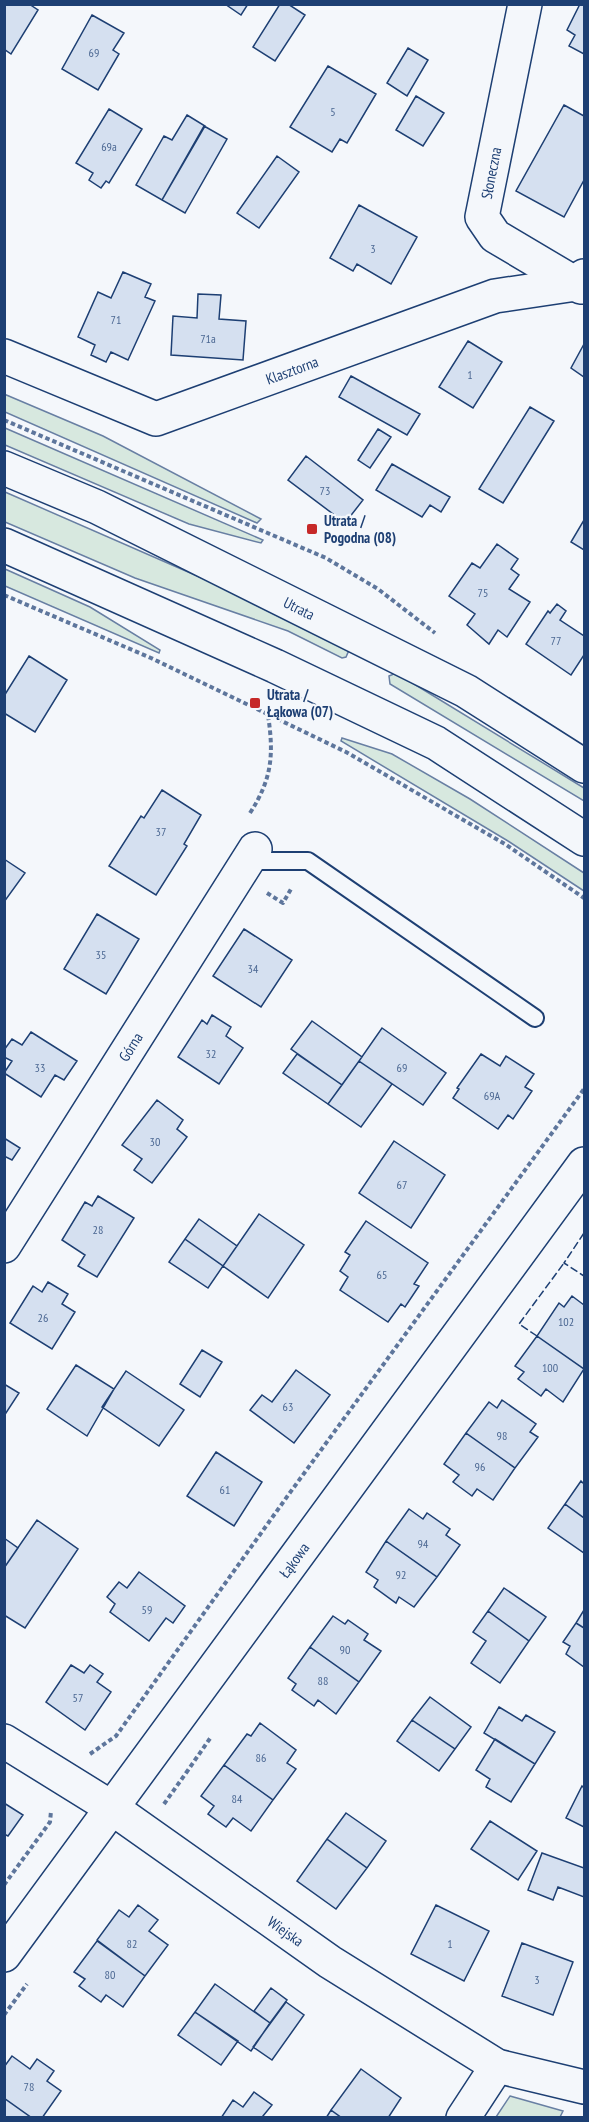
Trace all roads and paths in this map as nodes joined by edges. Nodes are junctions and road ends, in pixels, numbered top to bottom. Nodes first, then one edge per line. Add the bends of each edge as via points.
1 (525, 4) edge
2 (582, 283) edge
3 (4, 356) edge
4 (4, 420) edge
5 (4, 468) edge
6 (4, 545) edge
7 (4, 595) edge
8 (439, 636) dead end
9 (268, 715) junction
10 (585, 766) edge
11 (255, 806) dead end
12 (585, 839) edge
13 (251, 855) joint
14 (585, 898) edge
15 (535, 1018) dead end
16 (585, 1089) edge
17 (585, 1164) edge
18 (4, 1246) edge
19 (4, 1741) edge
20 (67, 1780) junction
21 (112, 1808) junction
22 (4, 1886) edge
23 (4, 1955) edge
24 (497, 2066) junction
25 (585, 2087) edge
26 (464, 2118) edge

1 - 2 street, Słoneczna via 482,217 495,236
2 - 3 street, Klasztorna via 495,296 156,419
4 - 8 path via 326,558 378,589
5 - 10 street, Utrata via 98,507 466,691
6 - 12 street via 275,666 436,744
7 - 9 path via 151,658
9 - 11 path via 273,746 270,775
9 - 14 path via 346,752 495,838
13 - 15 lane via 308,861
13 - 18 street, Górna
16 - 20 path via 116,1736 81,1760
17 - 21 street, Łąkowa
19 - 20 street, Wiejska
20 - 21 street, Wiejska
20 - 22 path via 52,1802 50,1822
21 - 23 street, Łąkowa
21 - 24 street, Wiejska via 330,1962
24 - 25 street, Wiejska
24 - 26 street

